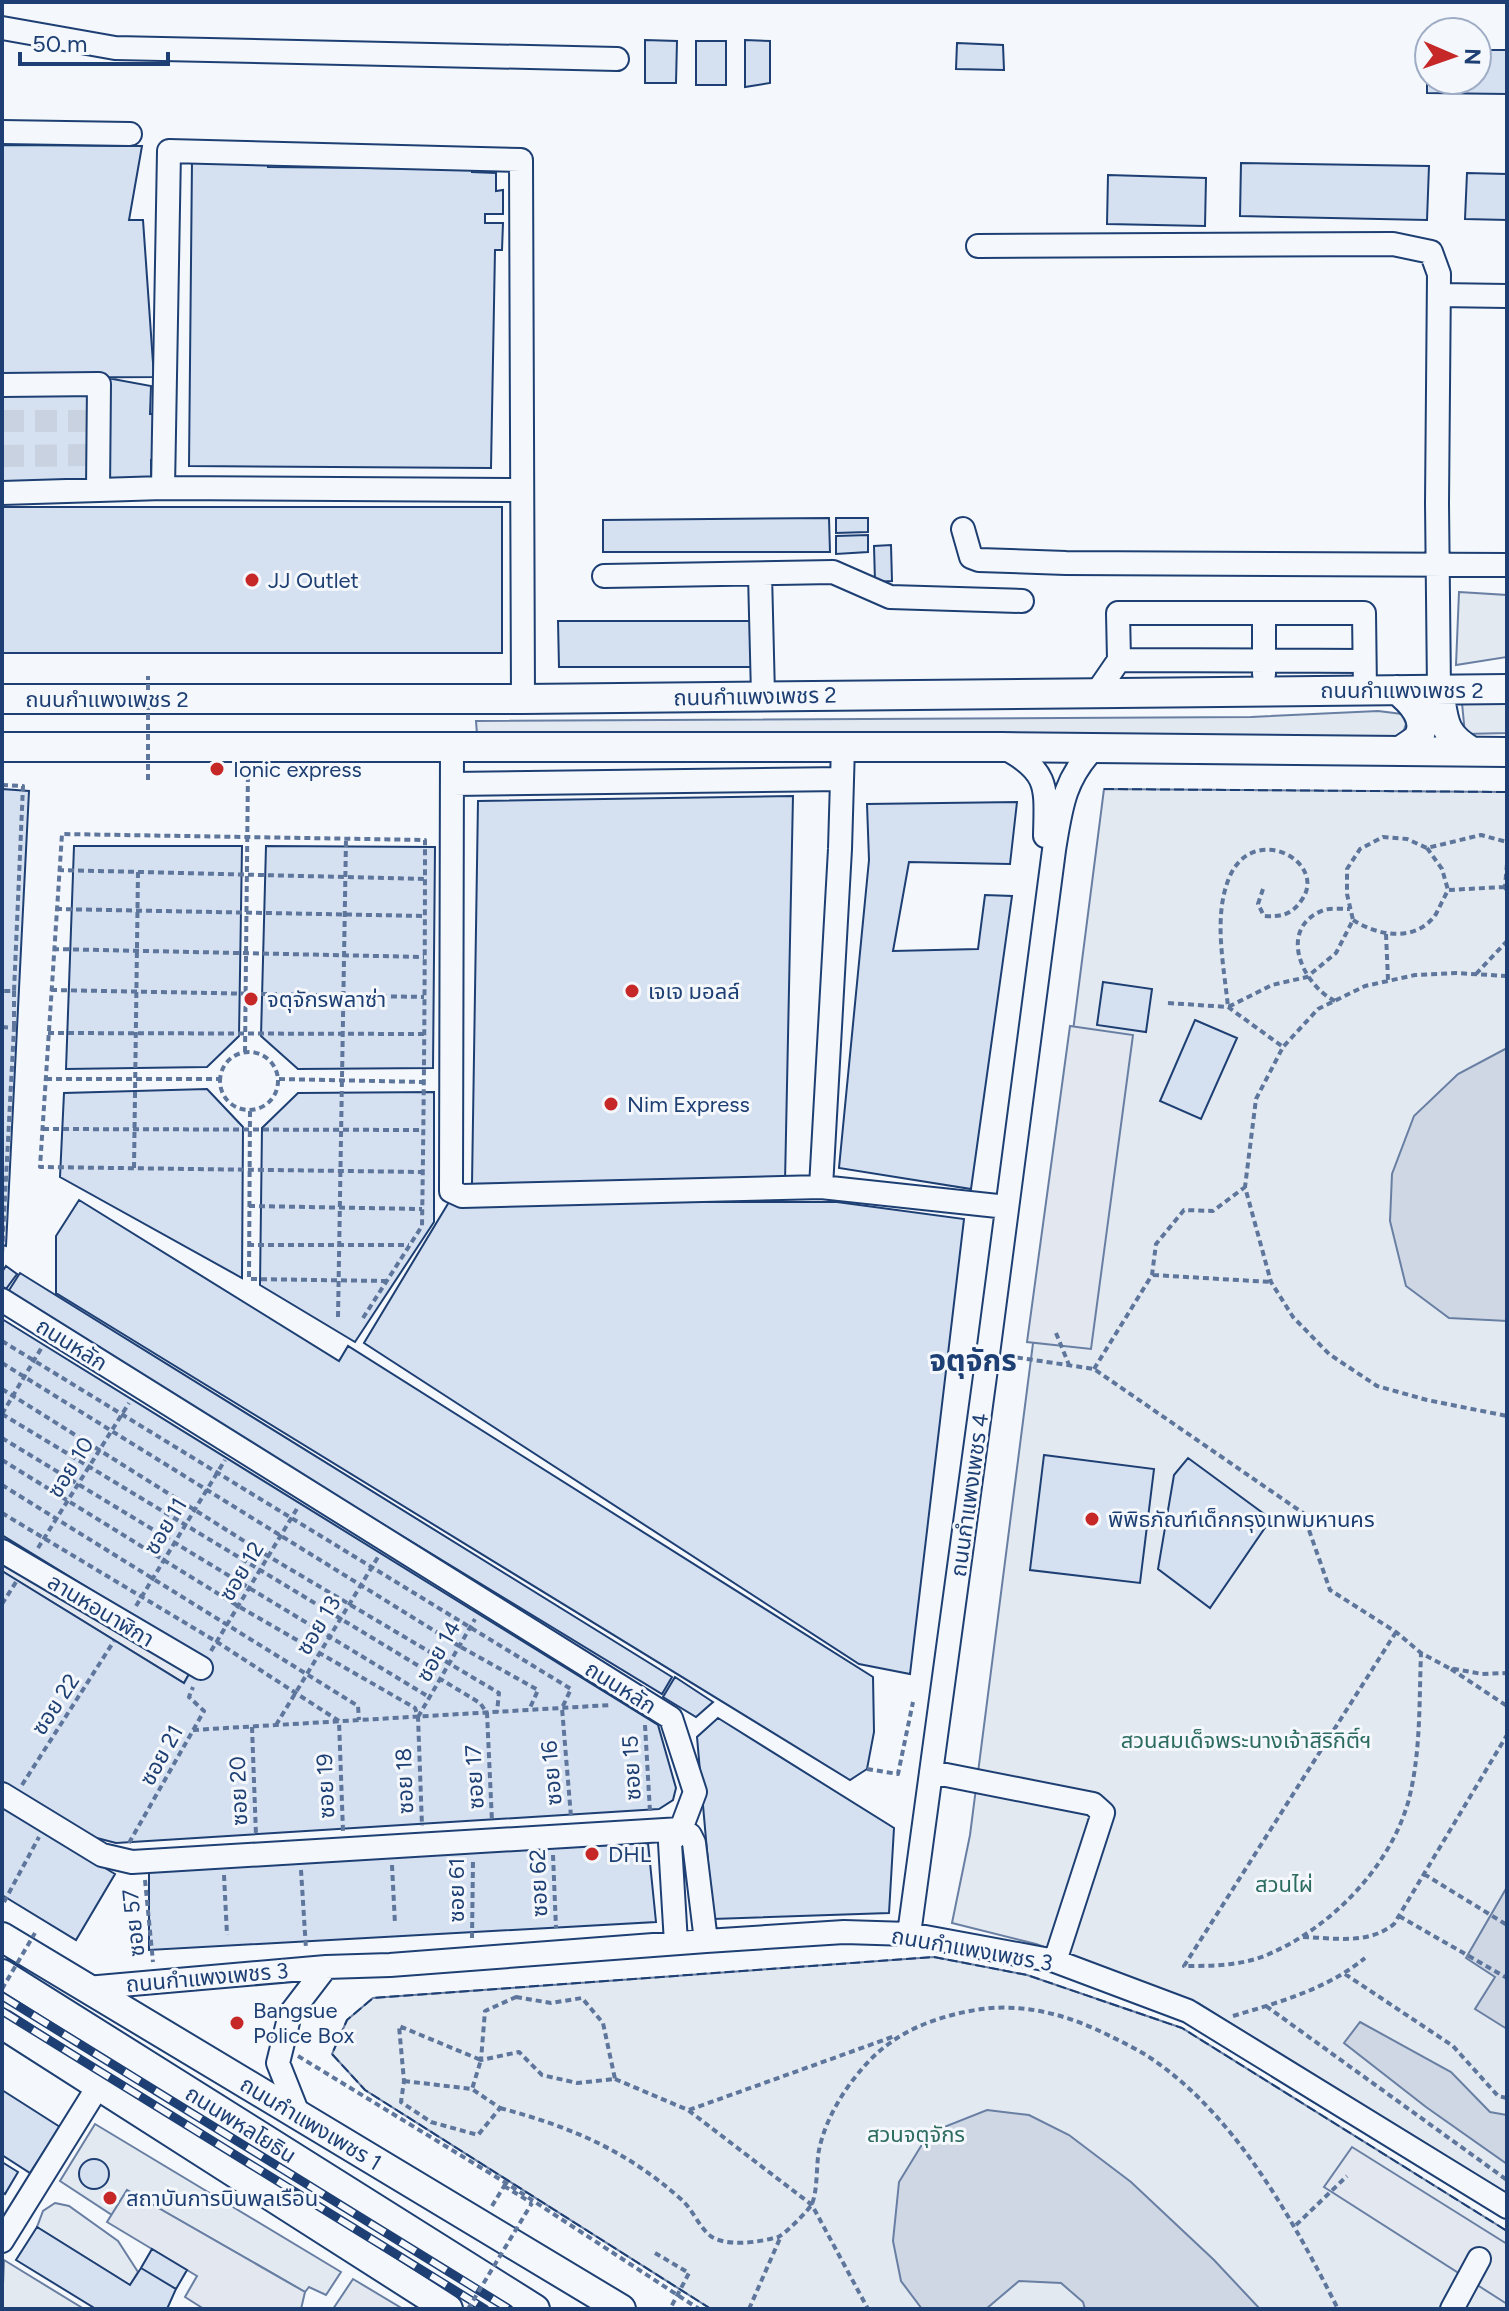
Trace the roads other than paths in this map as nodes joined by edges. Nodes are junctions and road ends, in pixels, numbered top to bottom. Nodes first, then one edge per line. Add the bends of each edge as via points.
1 (2, 28) edge
2 (617, 59) dead end
3 (2, 132) edge
4 (130, 134) dead end
5 (978, 246) dead end
6 (1439, 295) junction
7 (1507, 296) edge
8 (2, 385) edge
9 (163, 488) junction
10 (98, 490) junction
11 (522, 490) junction
12 (2, 493) edge
13 (963, 529) dead end
14 (1438, 565) junction
15 (1507, 565) edge
16 (760, 574) junction
17 (604, 576) dead end
18 (1022, 601) dead end
19 (1264, 613) junction
20 (1119, 660) junction
21 (1265, 661) junction
22 (1364, 661) junction
23 (1507, 689) edge
24 (1365, 690) junction
25 (1397, 690) junction
26 (1439, 690) junction
27 (1264, 691) junction
28 (763, 695) junction
29 (1095, 695) junction
30 (2, 699) edge
31 (523, 699) junction
32 (843, 746) junction
33 (2, 747) edge
34 (452, 747) junction
35 (738, 747) junction
36 (1002, 747) junction
37 (1095, 747) junction
38 (1401, 751) junction
39 (1471, 751) junction
40 (1507, 752) edge
41 (842, 779) junction
42 (738, 780) junction
43 (453, 784) junction
44 (1045, 914) junction
45 (821, 1187) junction
46 (1007, 1207) junction
47 (2, 1300) edge
48 (2, 1551) edge
49 (201, 1668) road end
50 (931, 1772) junction
51 (7, 1797) edge
52 (681, 1829) junction
53 (909, 1934) junction
54 (2, 1937) edge
55 (706, 1941) junction
56 (676, 1943) junction
57 (1055, 1961) junction
58 (318, 1968) junction
59 (2, 1974) edge
60 (11, 1988) edge
61 (87, 1988) junction
62 (2, 2024) edge
63 (99, 2085) junction
64 (299, 2116) junction
65 (1507, 2207) edge
66 (2, 2241) edge
67 (1479, 2259) dead end
68 (448, 2309) edge
69 (535, 2309) edge
70 (621, 2309) edge
71 (1452, 2309) edge

1 - 2 street via 115,48
3 - 4 street
5 - 6 street via 1393,244 1431,252
6 - 7 street
6 - 14 street
8 - 10 street via 99,384
9 - 10 street
9 - 11 street
9 - 11 street via 169,151 521,160
10 - 12 street
11 - 31 street
13 - 14 street via 967,550 979,560
14 - 15 street
14 - 26 street
16 - 17 street
16 - 18 street via 833,572 890,597
16 - 28 street
19 - 20 street via 1118,613
19 - 21 street
19 - 22 street via 1364,613
20 - 21 street
20 - 29 street
21 - 22 street
21 - 27 street
22 - 24 street
23 - 26 main road, ถนนกำแพงเพชร 2
24 - 25 main road, ถนนกำแพงเพชร 2
24 - 27 main road, ถนนกำแพงเพชร 2
25 - 26 main road, ถนนกำแพงเพชร 2
25 - 38 main road via 1417,709 1421,725 1418,737
26 - 39 main road via 1446,731
27 - 29 main road, ถนนกำแพงเพชร 2
28 - 29 main road, ถนนกำแพงเพชร 2
28 - 31 main road, ถนนกำแพงเพชร 2
30 - 31 main road, ถนนกำแพงเพชร 2
32 - 35 main road
32 - 36 main road
32 - 41 street
33 - 34 main road
34 - 35 main road
34 - 43 street
35 - 42 street
36 - 37 main road
36 - 44 street, ถนนกำแพงเพชร 4 via 1035,767 1043,780
37 - 38 main road
37 - 44 street, ถนนกำแพงเพชร 4 via 1078,764 1063,795
38 - 39 main road
39 - 40 main road
41 - 42 street
41 - 45 street
42 - 43 street
43 - 45 street via 451,1191 462,1196
44 - 46 street, ถนนกำแพงเพชร 4
45 - 46 street
46 - 50 street, ถนนกำแพงเพชร 4
47 - 52 street, ถนนหลัก via 671,1718 695,1792
48 - 49 street, ลานหอนาฬิกา
50 - 53 street, ถนนกำแพงเพชร 4
50 - 57 street via 1100,1807 1103,1819
51 - 52 street via 102,1855 132,1860
52 - 55 street via 694,1843
52 - 56 street, ถนนหลัก via 670,1843
53 - 55 street, ถนนกำแพงเพชร 3 via 844,1932
53 - 57 street, ถนนกำแพงเพชร 3
54 - 61 main road, ถนนกำแพงเพชร 1
55 - 56 street, ถนนกำแพงเพชร 3
56 - 58 street, ถนนกำแพงเพชร 3
57 - 65 street, ถนนกำแพงเพชร 3 via 1188,2011
58 - 61 street, ถนนกำแพงเพชร 3
58 - 64 street, ถนนกำแพงเพชร 3 via 290,2014 278,2063
59 - 60 main road, ถนนพหลโยธิน
60 - 69 main road, ถนนพหลโยธิน
61 - 64 main road, ถนนกำแพงเพชร 1
62 - 63 main road, ถนนพหลโยธิน
63 - 66 street
63 - 68 main road, ถนนพหลโยธิน
64 - 70 main road, ถนนกำแพงเพชร 1
67 - 71 street

